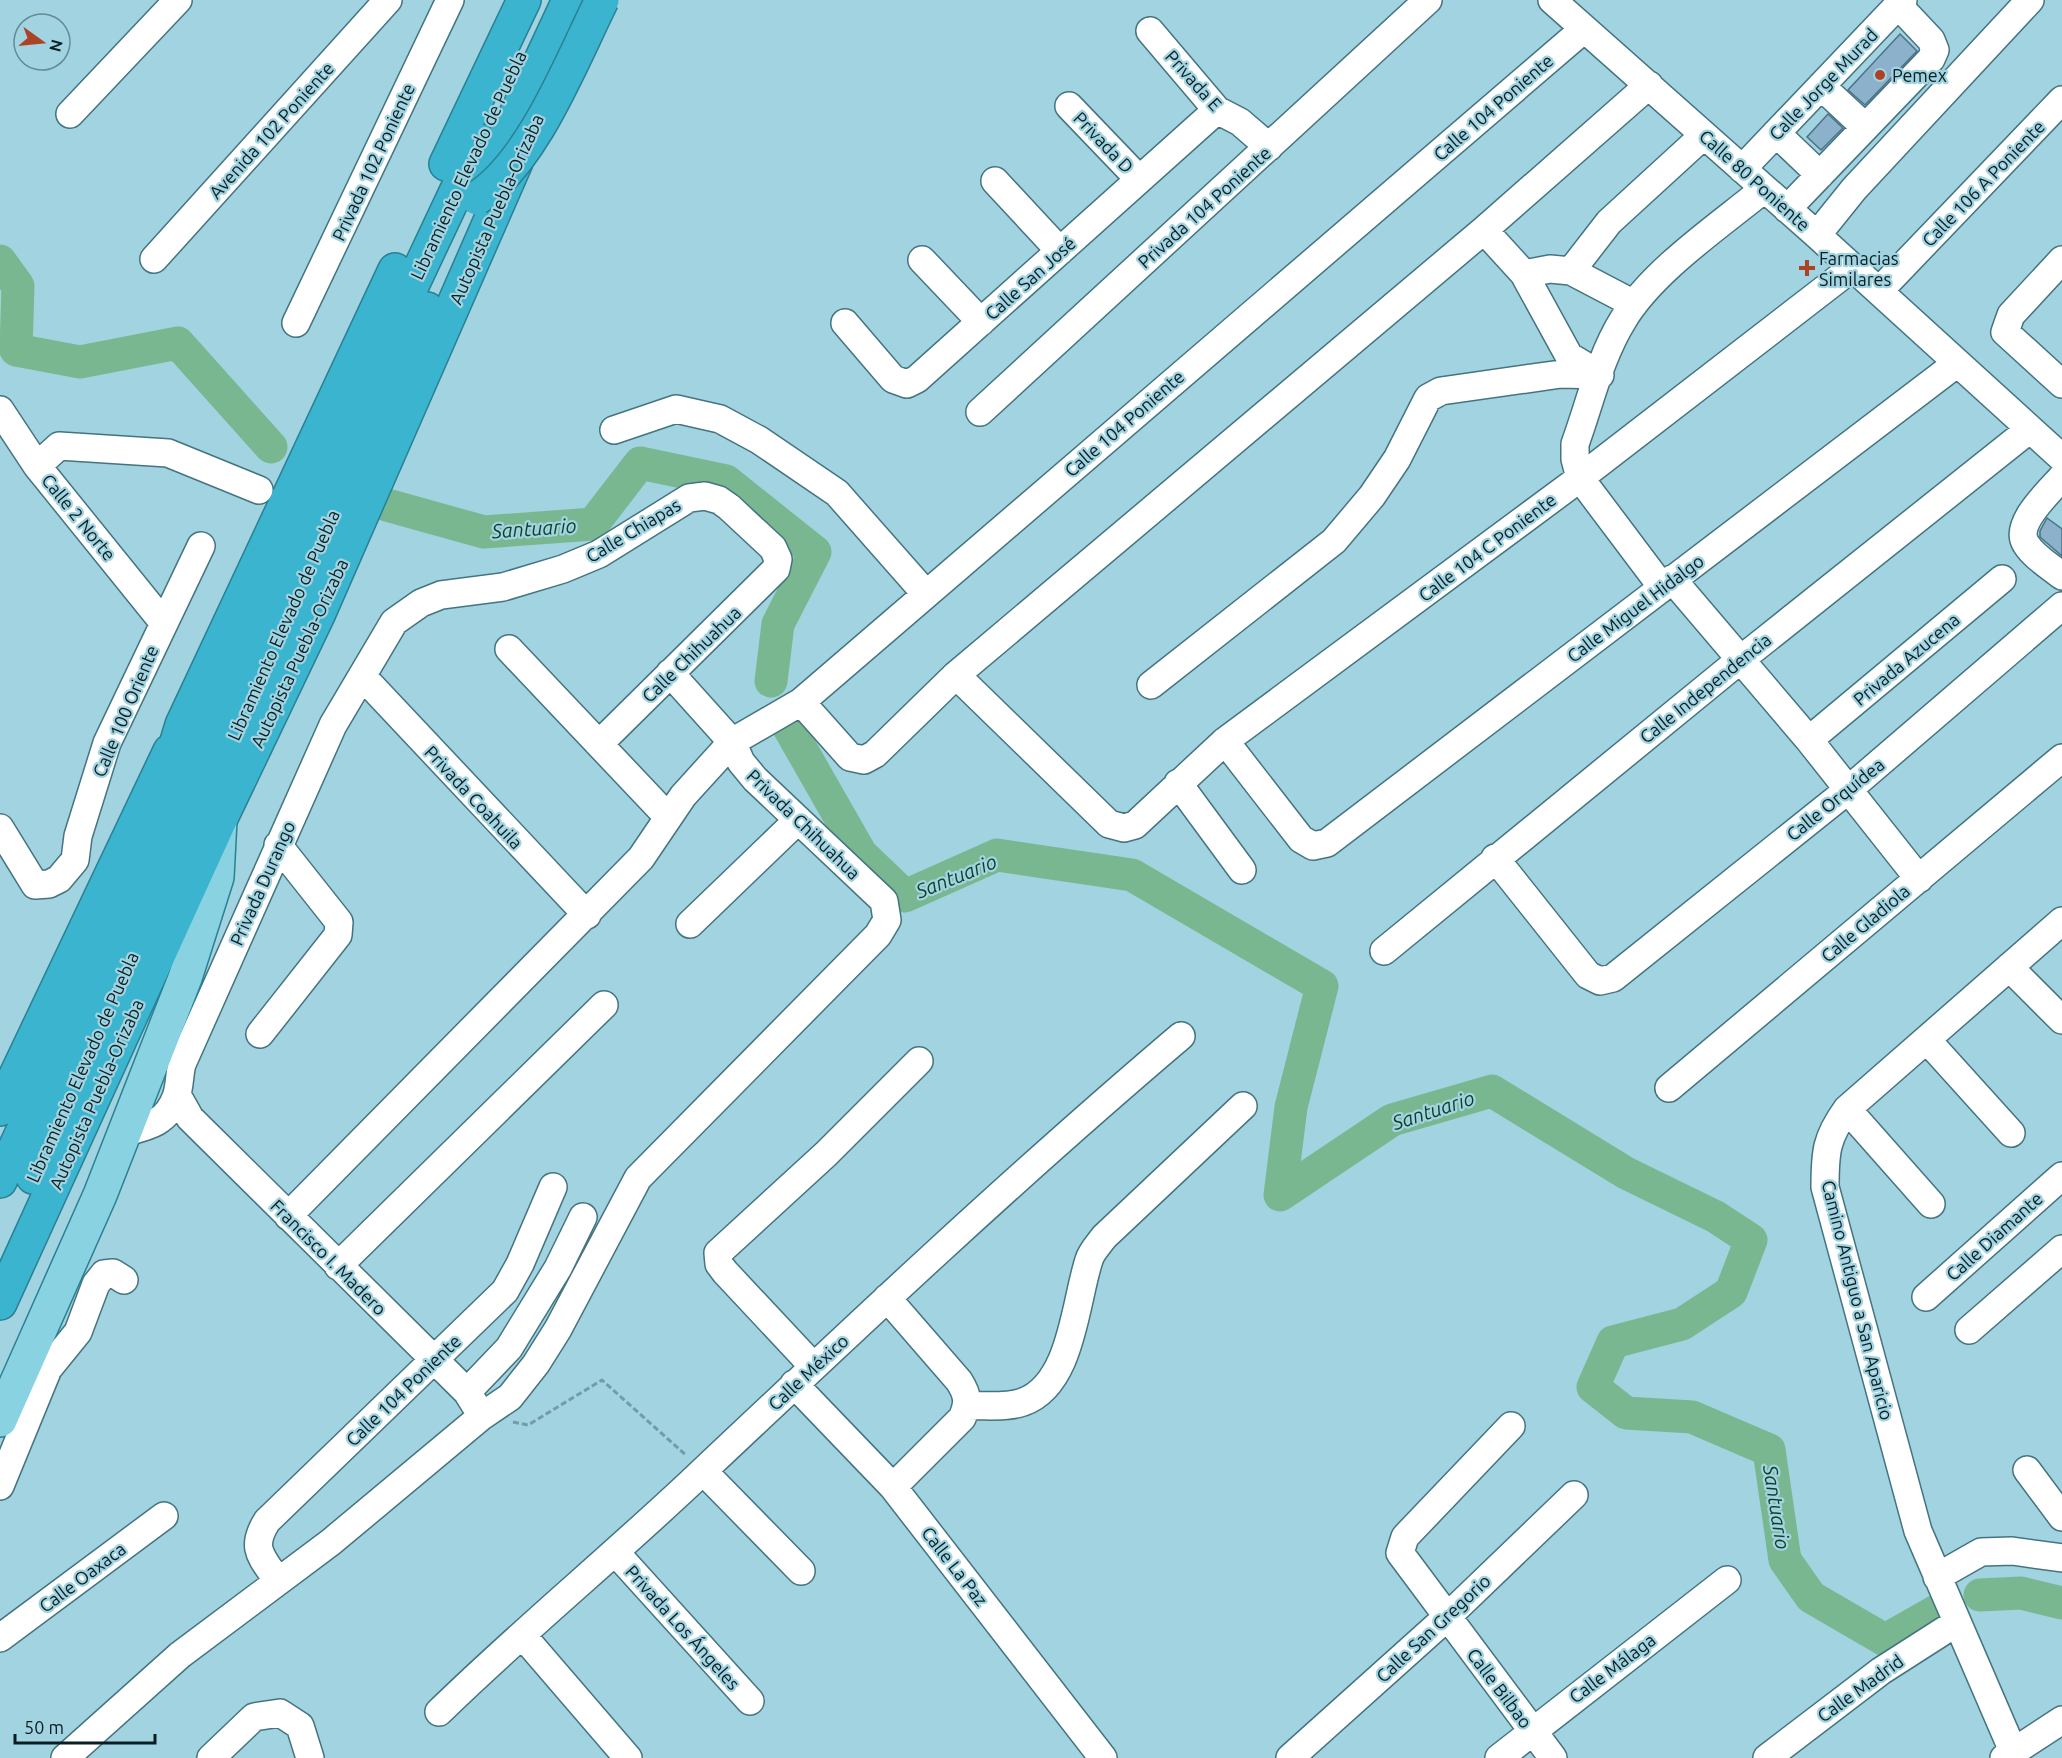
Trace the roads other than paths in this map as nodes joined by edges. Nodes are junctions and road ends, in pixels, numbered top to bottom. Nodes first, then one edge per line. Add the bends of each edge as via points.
1 (178, 0) edge
2 (388, 0) edge
3 (450, 0) edge
4 (524, 0) edge
5 (544, 0) edge
6 (569, 0) edge
7 (592, 0) edge
8 (602, 0) edge
9 (1428, 0) edge
10 (1552, 0) edge
11 (2030, 0) edge
12 (1901, 3) edge
13 (1584, 28) junction
14 (1150, 31) dead end
15 (1649, 85) junction
16 (1821, 86) junction
17 (2062, 100) edge
18 (1069, 106) dead end
19 (1217, 110) junction
20 (70, 114) dead end
21 (1865, 127) junction
22 (1776, 133) junction
23 (1704, 135) junction
24 (1269, 147) junction
25 (1742, 169) junction
26 (1820, 175) junction
27 (1139, 179) junction
28 (995, 181) dead end
29 (1764, 189) junction
30 (477, 198) junction
31 (1787, 209) junction
32 (1484, 230) junction
33 (1817, 235) junction
34 (1060, 251) junction
35 (153, 259) dead end
36 (922, 260) dead end
37 (2062, 260) edge
38 (1852, 268) junction
39 (1571, 271) junction
40 (1524, 274) junction
41 (1879, 291) junction
42 (1634, 304) junction
43 (981, 322) junction
44 (296, 323) dead end
45 (845, 323) dead end
46 (1956, 364) junction
47 (1600, 375) junction
48 (2062, 384) edge
49 (0, 410) edge
50 (980, 412) dead end
51 (2030, 429) junction
52 (614, 430) dead end
53 (2062, 458) edge
54 (38, 465) junction
55 (1580, 478) junction
56 (259, 490) dead end
57 (2057, 493) edge
58 (201, 546) dead end
59 (778, 560) joint
60 (2062, 576) edge
61 (2002, 579) dead end
62 (1667, 583) junction
63 (926, 594) junction
64 (2062, 606) edge
65 (163, 622) junction
66 (509, 649) dead end
67 (1740, 660) junction
68 (670, 673) junction
69 (956, 675) junction
70 (363, 677) junction
71 (1151, 685) dead end
72 (801, 702) junction
73 (182, 725) junction
74 (1809, 740) junction
75 (1225, 741) junction
76 (732, 742) junction
77 (598, 744) junction
78 (2062, 758) edge
79 (1178, 783) junction
80 (1848, 790) junction
81 (668, 817) junction
82 (220, 820) junction
83 (798, 820) junction
84 (0, 828) edge
85 (278, 845) junction
86 (1495, 858) junction
87 (1242, 870) dead end
88 (1919, 879) junction
89 (586, 915) junction
90 (2062, 921) edge
91 (690, 924) dead end
92 (1384, 951) dead end
93 (2009, 967) junction
94 (604, 1005) dead end
95 (2062, 1020) edge
96 (260, 1034) dead end
97 (1181, 1036) dead end
98 (1927, 1040) junction
99 (919, 1061) dead end
100 (1669, 1088) dead end
101 (177, 1095) junction
102 (1243, 1106) dead end
103 (0, 1109) edge
104 (1847, 1109) junction
105 (126, 1132) junction
106 (2011, 1133) dead end
107 (0, 1149) edge
108 (2062, 1176) edge
109 (0, 1181) edge
110 (553, 1187) dead end
111 (1931, 1204) dead end
112 (288, 1216) junction
113 (583, 1217) dead end
114 (2062, 1249) edge
115 (0, 1250) edge
116 (338, 1266) junction
117 (124, 1280) dead end
118 (1926, 1297) dead end
119 (887, 1298) junction
120 (0, 1303) edge
121 (1969, 1330) dead end
122 (433, 1361) junction
123 (804, 1375) junction
124 (467, 1392) junction
125 (967, 1400) junction
126 (482, 1416) junction
127 (0, 1420) edge
128 (1511, 1426) dead end
129 (2027, 1470) dead end
130 (704, 1471) junction
131 (0, 1486) edge
132 (893, 1487) junction
133 (1574, 1496) dead end
134 (164, 1515) dead end
135 (2062, 1517) edge
136 (616, 1553) junction
137 (2062, 1558) edge
138 (801, 1571) dead end
139 (1937, 1577) junction
140 (277, 1580) junction
141 (1728, 1581) dead end
142 (1446, 1618) junction
143 (1956, 1623) junction
144 (523, 1636) junction
145 (0, 1638) edge
146 (750, 1701) dead end
147 (439, 1712) dead end
148 (2062, 1720) edge
149 (1532, 1730) junction
150 (2011, 1756) edge
151 (69, 1757) edge
152 (211, 1758) edge
153 (310, 1758) edge
154 (628, 1758) edge
155 (1103, 1758) edge
156 (1290, 1758) edge
157 (1499, 1758) edge
158 (1553, 1758) edge
159 (1767, 1758) edge

1 - 20 street
2 - 35 street, Avenida 102 Poniente
3 - 44 street, Privada 102 Poniente
4 - 73 highway via 340,383
5 - 109 highway, Libramiento Elevado de Puebla
6 - 30 highway, Libramiento Elevado de Puebla
7 - 82 highway, Autopista Puebla-Orizaba via 506,183 318,615
8 - 30 highway, bridge via 528,144 506,174
9 - 24 street, Privada 104 Poniente
10 - 13 street, Calle 80 Poniente
11 - 33 street via 1854,189
12 - 16 street, Calle Jorge Murad
12 - 21 street via 1935,50
13 - 15 street, Calle 80 Poniente
13 - 63 street, Calle 104 Poniente
14 - 19 street, Privada E
15 - 23 street, Calle 80 Poniente
15 - 32 street
16 - 21 street
16 - 22 street, Calle Jorge Murad
17 - 41 street, Calle 106 A Poniente
18 - 27 street, Privada D
19 - 24 street, Privada E via 1240,122
19 - 27 street, Calle San José
21 - 26 street
22 - 25 street, Calle Jorge Murad
22 - 26 street
23 - 25 street, Calle 80 Poniente
23 - 39 street via 1609,222
24 - 50 street, Privada 104 Poniente
25 - 29 street, Calle 80 Poniente
26 - 31 street
27 - 34 street, Calle San José
28 - 34 street
29 - 31 street, Calle 80 Poniente
29 - 42 street via 1658,277
30 - 115 highway, Libramiento Elevado de Puebla
31 - 33 street, Calle 80 Poniente
32 - 40 street
32 - 69 street
33 - 38 street, Calle 80 Poniente
34 - 43 street, Calle San José
36 - 43 street
37 - 48 street via 2011,315 2005,332
38 - 41 street, Calle 80 Poniente
38 - 55 street, Calle 104 C Poniente
39 - 40 street via 1550,269
39 - 42 street
40 - 47 street via 1569,356
41 - 46 street, Calle 80 Poniente
42 - 47 street via 1613,337
43 - 45 street, Calle San José via 907,384 893,379
46 - 51 street, Calle 80 Poniente
46 - 62 street, Calle Miguel Hidalgo
47 - 55 street via 1575,444
47 - 71 street via 1561,374 1442,391 1428,398 1397,459 1334,541
49 - 54 street, Calle 2 Norte
51 - 53 street, Calle 80 Poniente
51 - 67 street, Calle Independencia
52 - 63 street via 676,409 720,419 759,440 837,493
54 - 56 street via 59,446 168,453
54 - 65 street, Calle 2 Norte
55 - 62 street
55 - 75 street, Calle 104 C Poniente
57 - 60 street via 2028,516 2022,534 2034,553
58 - 65 street, Calle 100 Oriente
59 - 68 street, Calle Chihuahua via 769,579
59 - 70 street, Calle Chiapas via 773,548 719,500 705,496 689,498 599,554 563,569 503,587 441,595 422,603 394,622
61 - 74 street, Privada Azucena
62 - 67 street
62 - 75 street, Calle Miguel Hidalgo via 1327,843 1313,846 1301,838
63 - 72 street, Calle 104 Poniente
64 - 80 street, Calle Orquídea
65 - 84 street, Calle 100 Oriente via 107,743 78,836 75,860 60,879 35,885
66 - 77 street
67 - 74 street
67 - 86 street, Calle Independencia
68 - 76 street, Privada Chihuahua
68 - 77 street, Calle Chihuahua
69 - 72 street via 864,760 850,757
69 - 79 street, Calle 104 C Poniente via 1109,824 1124,828 1135,825
70 - 85 street, Privada Durango via 333,725
70 - 89 street, Privada Coahuila
72 - 76 street, Calle 104 Poniente
73 - 103 highway
73 - 107 highway via 146,837
74 - 80 street
75 - 79 street, Calle 104 C Poniente
76 - 81 street, Calle 104 Poniente
76 - 83 street, Privada Chihuahua via 755,779
77 - 81 street
78 - 88 street, Calle Gladiola
79 - 87 street
80 - 86 street, Calle Orquídea via 1613,978 1600,981 1588,975
80 - 88 street
81 - 89 street, Calle 104 Poniente via 641,858
82 - 105 main road via 217,877 185,978
82 - 120 highway, Autopista Puebla-Orizaba
83 - 91 street
83 - 126 street, Privada Chihuahua via 884,901 887,920 878,934 638,1178 536,1364 510,1396
85 - 96 street via 339,922 338,935
85 - 101 street, Privada Durango via 182,1064
86 - 92 street, Calle Independencia
88 - 100 street, Calle Gladiola
89 - 112 street, Calle 104 Poniente
90 - 93 street, Camino Antiguo a San Aparicio
93 - 95 street
93 - 98 street, Camino Antiguo a San Aparicio
94 - 116 street
97 - 119 street, Calle México
98 - 104 street, Camino Antiguo a San Aparicio
98 - 106 street
99 - 123 street, Calle La Paz via 826,1154 718,1253 719,1264
101 - 105 street via 164,1118 155,1125
101 - 112 street, Francisco I. Madero via 190,1118
102 - 125 street via 1104,1237 1089,1258 1068,1343 1057,1371 1042,1392 1022,1403
104 - 111 street
104 - 139 street, Camino Antiguo a San Aparicio via 1831,1130 1825,1152 1825,1187 1918,1531
105 - 127 main road
108 - 118 street, Calle Diamante
110 - 122 street, Calle 104 Poniente via 505,1290
112 - 116 street, Francisco I. Madero
113 - 124 street via 558,1268 509,1348
114 - 121 street
116 - 122 street, Francisco I. Madero
117 - 131 street via 113,1273 104,1274 96,1284 78,1332 48,1369
119 - 123 street, Calle México
119 - 125 street
122 - 124 street, Francisco I. Madero
122 - 140 street, Calle 104 Poniente via 267,1521 259,1534 257,1551
123 - 130 street, Calle México
123 - 132 street, Calle La Paz
124 - 126 street, Francisco I. Madero
125 - 132 street via 962,1418
126 - 140 street via 331,1542
128 - 142 street, Calle Bilbao via 1405,1537 1400,1553
129 - 135 street
130 - 136 street, Calle México
130 - 138 street
132 - 155 street, Calle La Paz
133 - 142 street, Calle San Gregorio
134 - 145 street, Calle Oaxaca
136 - 144 street, Calle México
136 - 146 street, Privada Los Ángeles
137 - 139 street via 2012,1551 1981,1552
139 - 143 street, Camino Antiguo a San Aparicio
140 - 151 street via 180,1655
141 - 149 street, Calle Málaga
142 - 149 street, Calle Bilbao
142 - 156 street, Calle San Gregorio
143 - 150 street, Camino Antiguo a San Aparicio
143 - 159 street, Calle Madrid via 1881,1671
144 - 147 street, Calle México
144 - 154 street
148 - 150 street
149 - 157 street, Calle Málaga
149 - 158 street, Calle Bilbao
152 - 153 street via 254,1716 280,1713 300,1726

